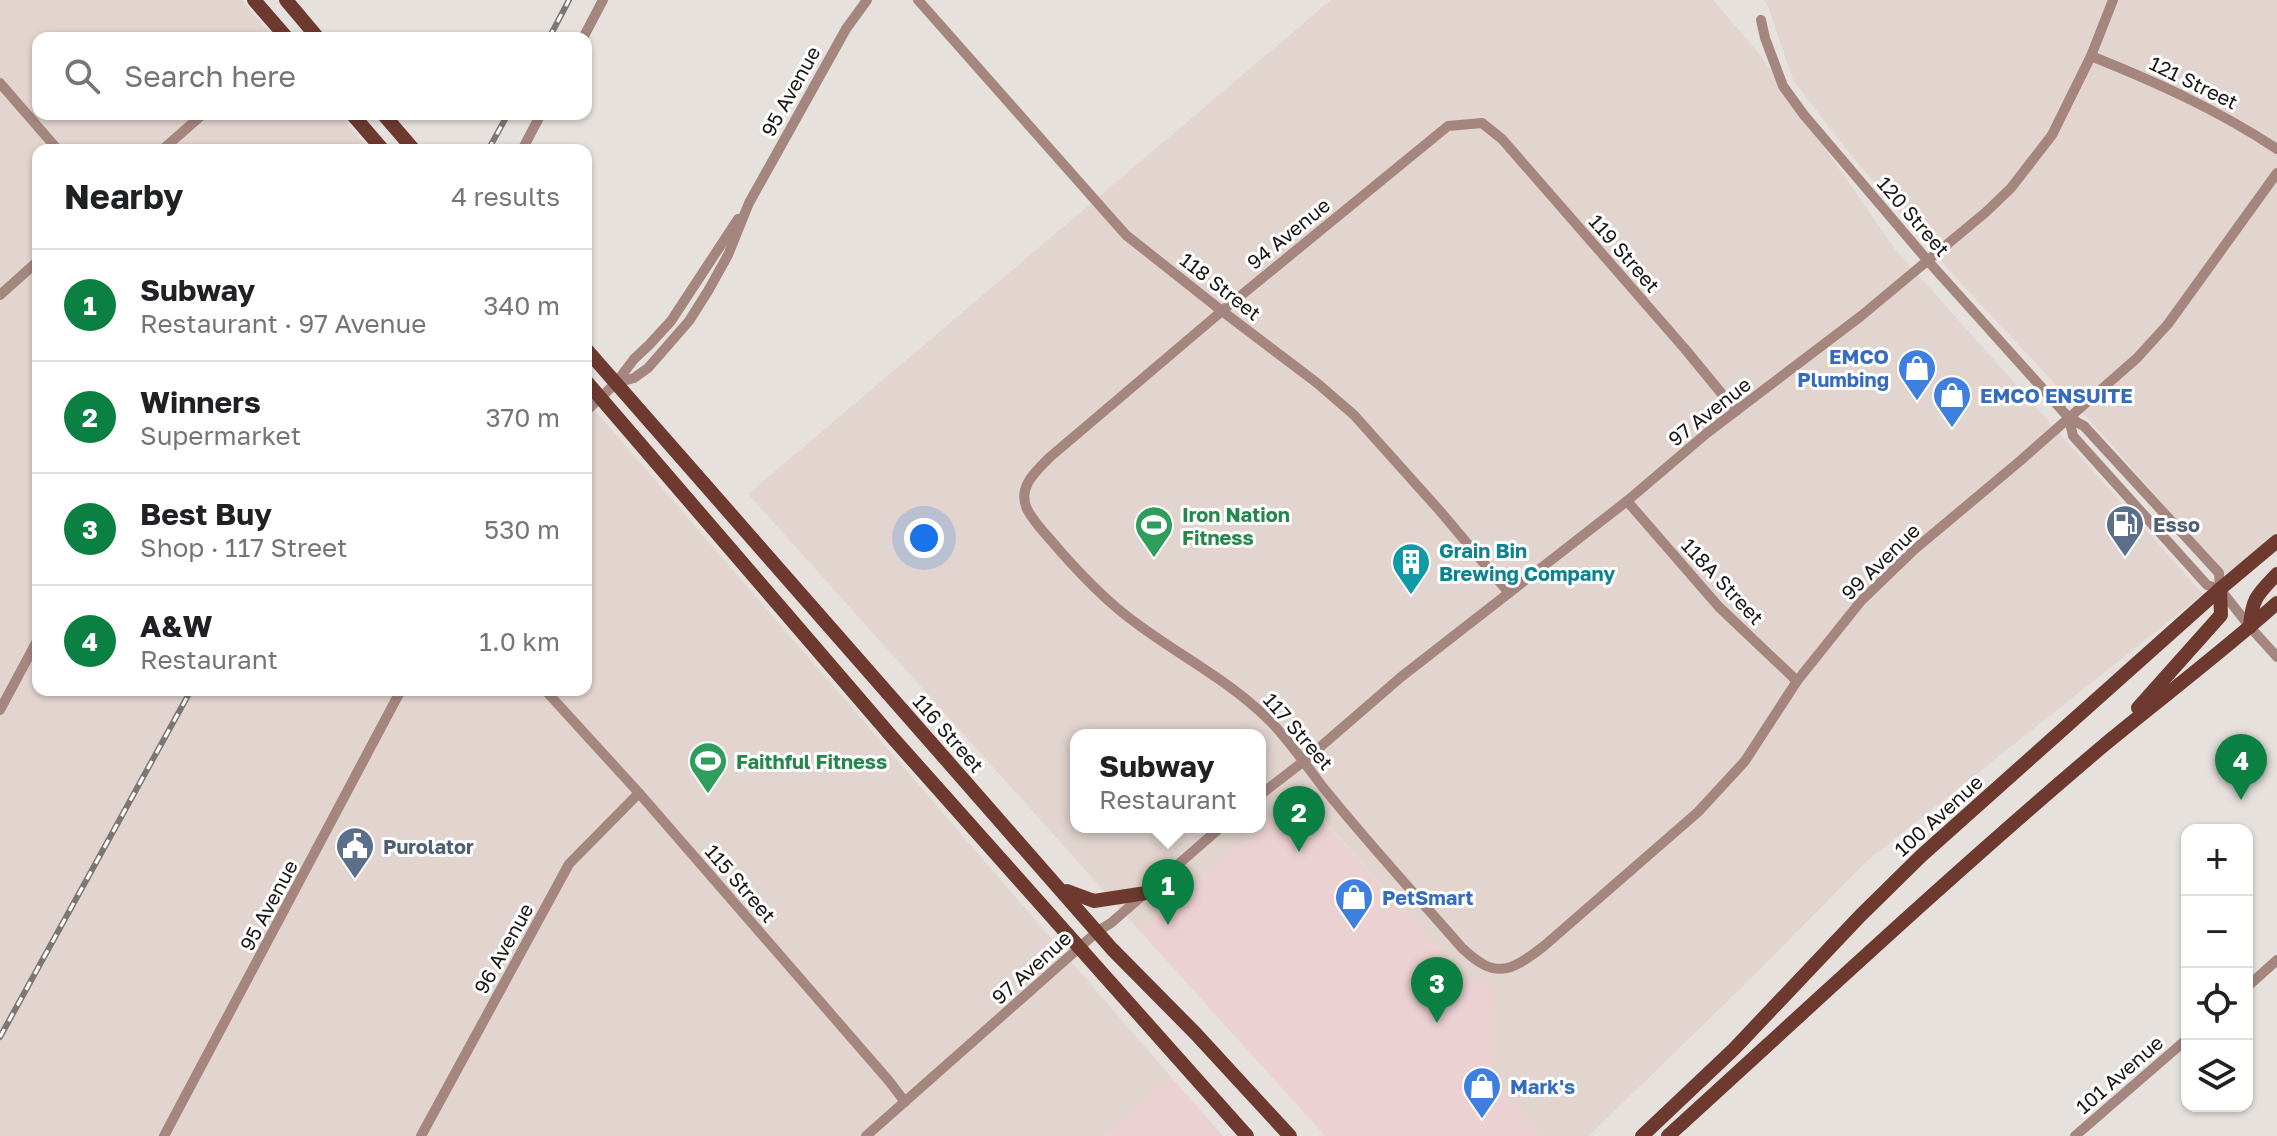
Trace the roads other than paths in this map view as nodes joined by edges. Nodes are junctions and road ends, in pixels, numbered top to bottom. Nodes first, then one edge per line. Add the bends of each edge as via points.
1 (254, 0) edge
2 (286, 0) edge
3 (603, 0) edge
4 (867, 0) edge
5 (918, 0) edge
6 (2113, 0) edge
7 (1761, 20) dead end
8 (306, 24) junction
9 (283, 32) edge
10 (296, 32) edge
11 (313, 32) edge
12 (586, 32) edge
13 (2091, 56) junction
14 (0, 83) edge
15 (32, 120) edge
16 (32, 120) edge
17 (196, 120) edge
18 (357, 120) edge
19 (388, 120) edge
20 (538, 120) edge
21 (1482, 123) joint
22 (53, 144) edge
23 (169, 144) edge
24 (378, 144) edge
25 (409, 144) edge
26 (525, 144) edge
27 (2277, 149) edge
28 (2277, 173) edge
29 (749, 203) junction
30 (1928, 261) junction
31 (32, 266) edge
32 (0, 295) edge
33 (1222, 311) junction
34 (592, 356) edge
35 (616, 383) junction
36 (592, 388) edge
37 (600, 397) junction
38 (592, 405) edge
39 (1736, 411) junction
40 (2069, 418) junction
41 (1025, 491) joint
42 (1627, 501) junction
43 (2277, 541) edge
44 (2277, 574) edge
45 (2220, 589) junction
46 (1509, 593) junction
47 (2277, 603) edge
48 (2250, 627) junction
49 (32, 650) edge
50 (2277, 657) edge
51 (1797, 681) junction
52 (398, 696) edge
53 (550, 696) edge
54 (0, 710) edge
55 (2103, 746) junction
56 (1304, 761) junction
57 (1266, 790) edge
58 (639, 793) junction
59 (1214, 833) edge
60 (1059, 888) junction
61 (1146, 893) junction
62 (1098, 931) junction
63 (1079, 949) junction
64 (2277, 960) edge
65 (1505, 969) joint
66 (2253, 982) edge
67 (2186, 1040) edge
68 (905, 1102) junction
69 (164, 1136) edge
70 (421, 1136) edge
71 (866, 1136) edge
72 (1247, 1136) edge
73 (1290, 1136) edge
74 (1642, 1136) edge
75 (1668, 1136) edge
76 (2075, 1136) edge

1 - 9 main road
2 - 8 main road
3 - 12 street
4 - 29 street, 95 Avenue
5 - 33 street, 118 Street via 1126,235
6 - 13 street, 97 Avenue
7 - 30 street, 120 Street via 1783,86
8 - 10 street
8 - 11 main road
13 - 27 street, 121 Street via 2198,102
13 - 30 street, 97 Avenue via 2034,160 2011,188
14 - 15 street
16 - 22 street
17 - 23 street
18 - 24 main road
19 - 25 main road
20 - 26 street
21 - 33 street, 94 Avenue via 1448,126
21 - 39 street, 119 Street via 1502,139
28 - 40 street, 99 Avenue via 2168,324
29 - 35 street, 95 Avenue via 671,321
29 - 35 street, 95 Avenue via 728,255 689,321 648,368
30 - 39 street, 97 Avenue
30 - 40 street, 120 Street
31 - 32 street
33 - 41 street, 94 Avenue via 1050,457 1032,474
33 - 46 street, 118 Street via 1354,415
34 - 35 main road, 116 Street
35 - 37 street, 95 Avenue
35 - 60 main road, 116 Street
36 - 37 main road
37 - 38 street, 95 Avenue
37 - 63 main road
39 - 42 street, 97 Avenue
40 - 45 street, 120 Street via 2073,436 2207,585
40 - 45 street, 120 Street via 2084,426 2219,573
40 - 51 street, 99 Avenue via 1861,601
41 - 56 street, 117 Street via 1028,510 1040,528 1111,604 1241,694
42 - 46 street, 97 Avenue
42 - 51 street, 118A Street via 1719,607
43 - 45 main road, 100 Avenue
44 - 48 main road via 2252,606
45 - 48 street, 120 Street
45 - 55 main road via 2221,615 2213,626
45 - 74 main road, 100 Avenue via 1921,856
46 - 56 street, 97 Avenue
47 - 48 main road
48 - 50 street, 120 Street
48 - 55 main road
49 - 54 street
51 - 65 street, 99 Avenue via 1745,761 1698,812 1544,946
52 - 69 street, 95 Avenue
53 - 58 street, 115 Street
55 - 75 main road
56 - 57 street, 97 Avenue
56 - 65 street, 117 Street via 1462,948 1486,968
58 - 68 street, 115 Street
58 - 70 street, 96 Avenue via 569,864
59 - 61 street, 97 Avenue
60 - 61 main road via 1094,901
60 - 62 main road, 116 Street
61 - 62 street, 97 Avenue
62 - 63 street, 97 Avenue
62 - 73 main road, 116 Street
63 - 68 street, 97 Avenue
63 - 72 main road
64 - 66 street
67 - 76 street, 101 Avenue
68 - 71 street, 97 Avenue

